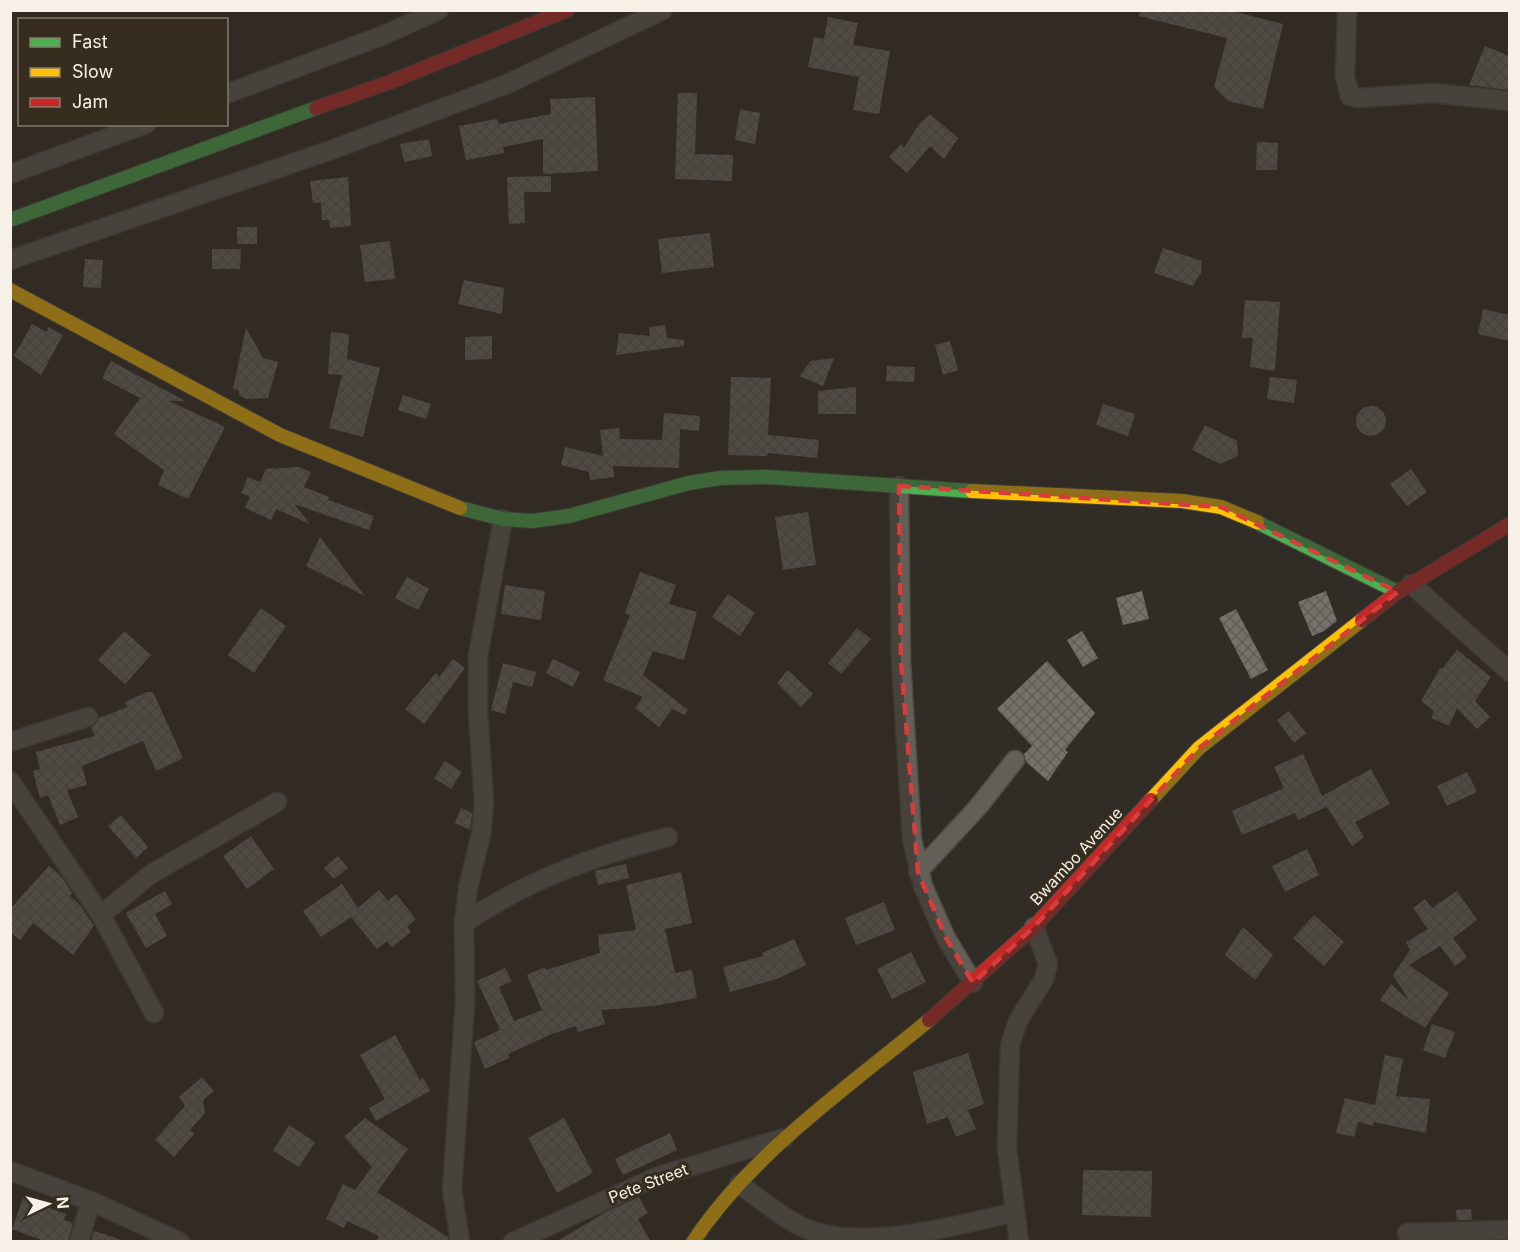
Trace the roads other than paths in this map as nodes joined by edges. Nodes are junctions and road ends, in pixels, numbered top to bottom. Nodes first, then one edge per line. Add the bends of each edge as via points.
1 (439, 10) edge
2 (567, 10) edge
3 (663, 10) edge
4 (1347, 10) edge
5 (228, 93) edge
6 (1509, 101) edge
7 (141, 126) edge
8 (10, 174) edge
9 (10, 220) edge
10 (10, 260) edge
11 (10, 290) edge
12 (899, 486) junction
13 (503, 519) junction
14 (1509, 524) edge
15 (1405, 588) junction
16 (1509, 672) edge
17 (88, 717) dead end
18 (10, 742) edge
19 (1015, 760) dead end
20 (10, 781) edge
21 (277, 802) dead end
22 (668, 837) dead end
23 (918, 872) junction
24 (100, 915) junction
25 (464, 923) junction
26 (1034, 927) junction
27 (973, 982) junction
28 (154, 1013) dead end
29 (789, 1137) junction
30 (10, 1171) edge
31 (739, 1184) junction
32 (91, 1201) junction
33 (1015, 1212) junction
34 (1509, 1230) edge
35 (1407, 1233) dead end
36 (79, 1242) edge
37 (180, 1242) edge
38 (460, 1242) edge
39 (513, 1242) edge
40 (693, 1242) edge
41 (1019, 1242) edge

1 - 5 street via 384,35
2 - 9 main road via 390,82
3 - 10 street via 507,84 334,149
4 - 6 street via 1345,77 1350,96 1433,93
7 - 8 street
11 - 13 main road via 280,435 451,506
12 - 13 main road via 768,477 720,478 569,516 532,521
12 - 15 main road via 1182,501 1221,507
12 - 23 street via 901,661 907,776
13 - 25 street via 479,644 483,816
14 - 15 main road, Bwambo Avenue
15 - 16 street
15 - 26 main road, Bwambo Avenue via 1199,748
17 - 18 street
19 - 23 street
20 - 24 street
21 - 24 street via 151,874
22 - 25 street via 555,872 501,898
23 - 27 street via 946,938
24 - 28 street
25 - 38 street via 465,1002 452,1189
26 - 27 main road, Bwambo Avenue
26 - 33 street via 1048,964 1010,1045 1007,1147
27 - 29 main road, Bwambo Avenue
29 - 31 main road, Bwambo Avenue
29 - 39 street, Pete Street via 659,1176
30 - 32 street
31 - 33 street via 810,1230 843,1236 882,1236 952,1227
31 - 40 main road, Bwambo Avenue
32 - 36 street
32 - 37 street
33 - 41 street
34 - 35 street

